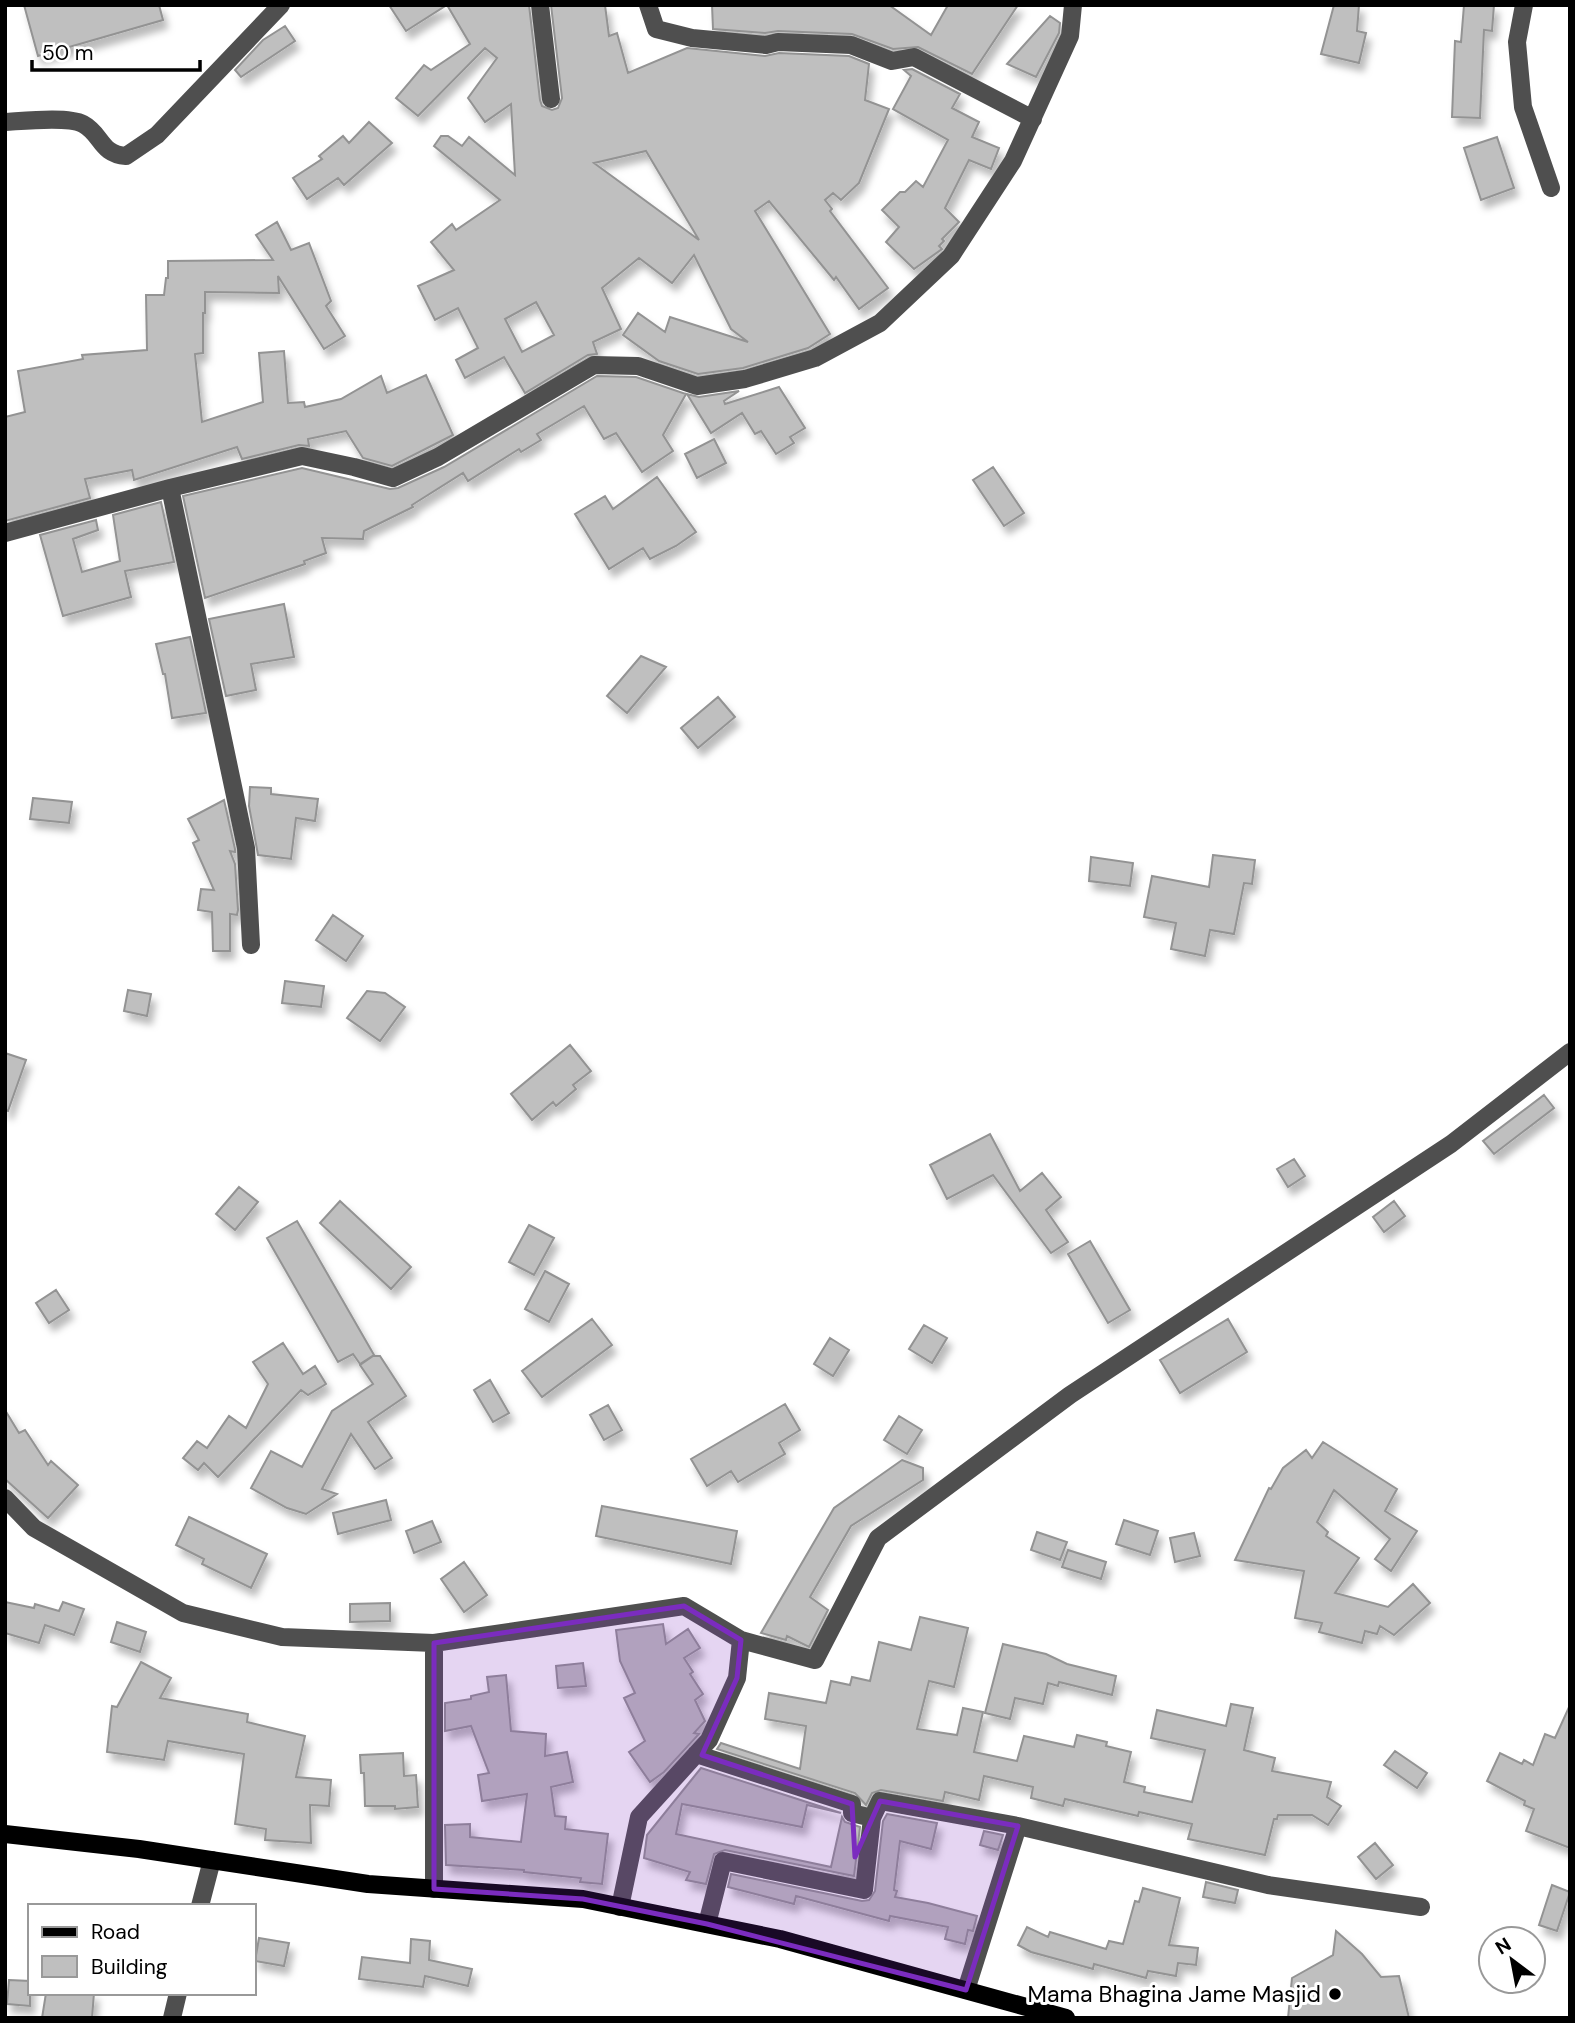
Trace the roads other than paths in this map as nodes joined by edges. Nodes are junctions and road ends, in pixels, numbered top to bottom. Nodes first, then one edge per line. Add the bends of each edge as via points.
1 (281, 5) edge
2 (540, 5) edge
3 (648, 5) edge
4 (1073, 5) edge
5 (1524, 5) edge
6 (551, 99) dead end
7 (1033, 119) junction
8 (5, 122) edge
9 (1551, 188) dead end
10 (170, 488) junction
11 (5, 533) edge
12 (251, 945) dead end
13 (1570, 1052) edge
14 (5, 1498) edge
15 (741, 1640) junction
16 (434, 1643) junction
17 (696, 1754) junction
18 (872, 1818) junction
19 (1018, 1826) junction
20 (5, 1834) edge
21 (212, 1860) junction
22 (434, 1889) junction
23 (201, 1904) edge
24 (620, 1907) junction
25 (1421, 1907) dead end
26 (707, 1924) junction
27 (965, 1990) junction
28 (178, 1995) edge
29 (172, 2018) edge
30 (1066, 2018) edge

1 - 8 street via 157,135 126,156 114,155 83,124
2 - 6 street
3 - 7 street via 656,29 692,38 766,45 851,45 892,61 914,57
4 - 7 street via 1070,36
5 - 9 street via 1517,42 1523,107
7 - 10 street via 1013,161 951,256 880,323 815,358 745,379 697,386 638,366 594,365 438,457 393,478 302,456
10 - 11 street
10 - 12 street via 247,848
13 - 15 street via 1451,1144 1070,1395 878,1538 815,1660
14 - 16 street via 34,1528 183,1613 282,1637
15 - 16 street via 684,1606
15 - 17 street via 737,1678 709,1740
16 - 22 street
17 - 18 street via 852,1804 852,1813
17 - 24 street via 639,1817
18 - 19 street via 880,1801
18 - 26 street via 864,1890 723,1861
19 - 25 street via 1268,1885
19 - 27 street
20 - 21 main road
21 - 22 main road via 368,1884
21 - 23 street
22 - 24 main road via 583,1899
24 - 26 main road
26 - 27 main road via 780,1939
27 - 30 main road
28 - 29 street

